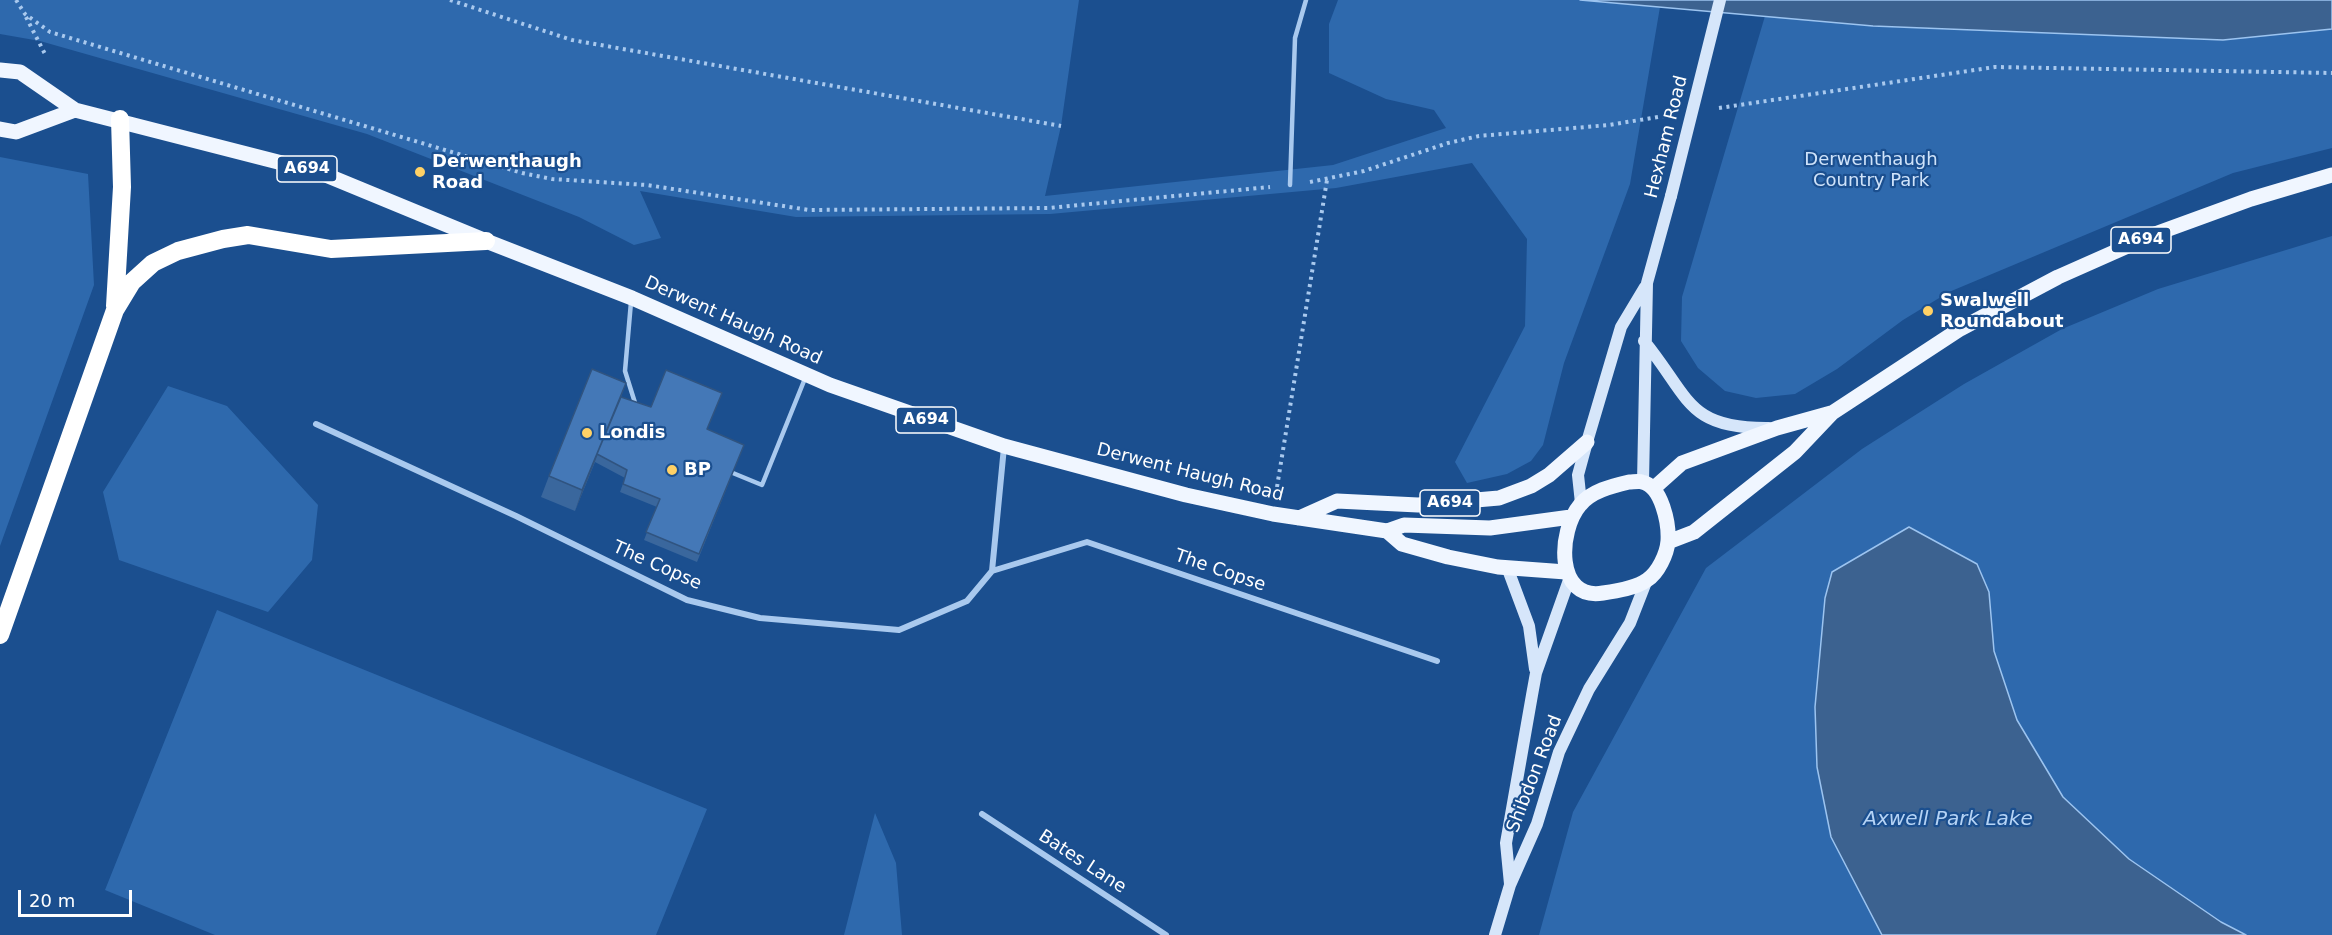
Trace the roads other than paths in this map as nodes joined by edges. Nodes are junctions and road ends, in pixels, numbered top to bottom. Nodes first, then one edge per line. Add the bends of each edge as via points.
1 (1306, 0) edge
2 (1720, 0) edge
3 (0, 70) edge
4 (75, 110) junction
5 (120, 119) junction
6 (0, 129) edge
7 (2332, 175) edge
8 (1290, 185) road end
9 (486, 241) junction
10 (1647, 283) junction
11 (632, 298) junction
12 (115, 310) junction
13 (1644, 341) junction
14 (807, 374) junction
15 (1832, 413) junction
16 (639, 416) edge
17 (316, 423) dead end
18 (1777, 428) junction
19 (1587, 442) junction
20 (1004, 446) junction
21 (720, 468) edge
22 (1648, 485) junction
23 (1581, 502) junction
24 (1571, 517) junction
25 (1299, 518) junction
26 (1387, 531) junction
27 (1668, 542) junction
28 (1507, 567) junction
29 (992, 571) junction
30 (1567, 576) junction
31 (1646, 582) junction
32 (0, 635) edge
33 (1437, 661) dead end
34 (1536, 673) junction
35 (982, 814) dead end
36 (1510, 885) junction
37 (1166, 935) edge
38 (1495, 935) edge

1 - 8 lane via 1294,38
2 - 10 main road, Hexham Road, bridge
3 - 4 main road, A694 via 20,72
4 - 5 main road, Derwent Haugh Road / A694
4 - 6 main road via 16,132
5 - 9 main road, Derwent Haugh Road / A694 via 321,173
5 - 12 highway via 122,187
7 - 15 main road, A694 via 2198,218 2058,277 1960,329
9 - 11 main road, Derwent Haugh Road / A694
9 - 12 highway via 331,249 248,236 223,239 178,251 153,263 132,282
10 - 13 main road, Hexham Road
10 - 19 main road, Hexham Road via 1621,327
11 - 14 main road, Derwent Haugh Road / A694
11 - 16 lane via 626,371
12 - 32 highway
13 - 18 main road via 1690,405 1706,418 1746,429
13 - 22 main road, Hexham Road
14 - 20 main road, Derwent Haugh Road / A694
14 - 21 lane via 762,485
15 - 18 main road, A694
15 - 27 main road, A694 via 1795,452 1694,532
17 - 29 street, The Copse via 687,600 760,618 899,630 967,601
18 - 22 main road, A694 via 1682,463
19 - 23 main road, Hexham Road via 1578,475
19 - 25 main road, A694 via 1549,475 1499,498 1418,505 1337,501
20 - 25 main road, Derwent Haugh Road / A694 via 1186,495
20 - 29 street
22 - 23 main road via 1605,488
22 - 27 main road via 1667,523
23 - 24 main road
24 - 26 main road, Derwent Haugh Road / A694 via 1490,528 1404,525
24 - 30 main road
25 - 26 main road, Derwent Haugh Road / A694
26 - 28 main road, Derwent Haugh Road / A694 via 1402,544
27 - 31 main road via 1655,573
28 - 30 main road, Derwent Haugh Road / A694
28 - 34 main road via 1529,626
29 - 33 street, The Copse via 1087,542
30 - 31 main road, A694 via 1586,594
30 - 34 main road, Shibdon Road
31 - 36 main road, Shibdon Road via 1630,623 1589,689 1559,752 1537,824
34 - 36 main road, Shibdon Road via 1507,833
35 - 37 street, Bates Lane
36 - 38 main road, Shibdon Road

